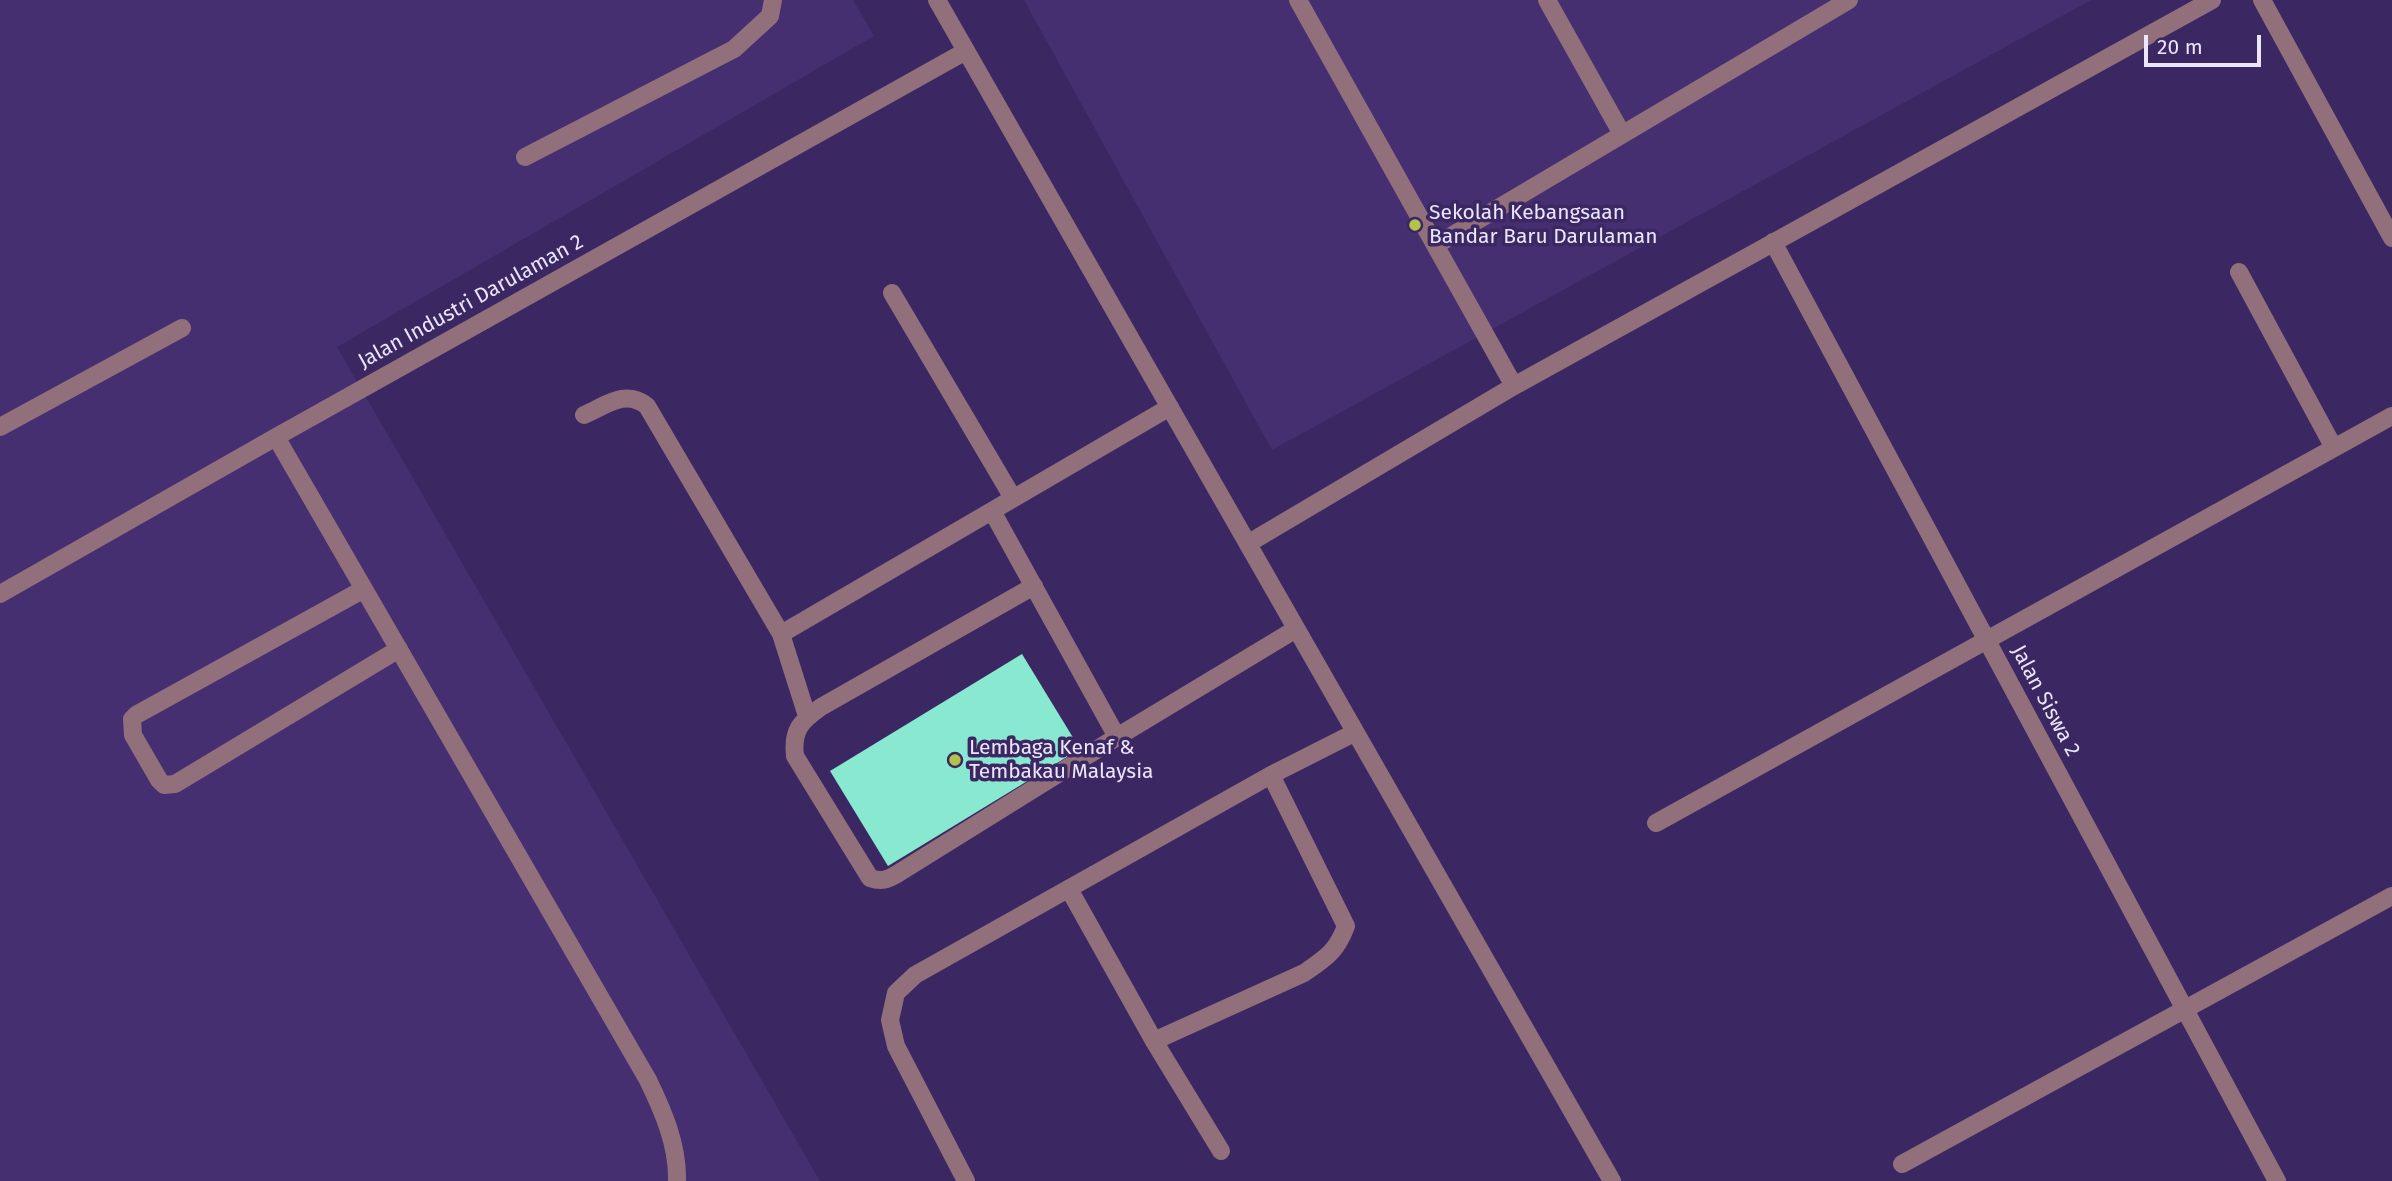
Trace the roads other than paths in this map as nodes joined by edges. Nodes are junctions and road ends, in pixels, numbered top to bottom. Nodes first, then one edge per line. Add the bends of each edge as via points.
1 (773, 0) edge
2 (937, 0) edge
3 (1298, 0) edge
4 (1547, 0) edge
5 (1849, 0) edge
6 (2212, 0) edge
7 (2262, 0) edge
8 (966, 51) junction
9 (1622, 134) junction
10 (525, 157) dead end
11 (2392, 239) edge
12 (1773, 242) junction
13 (1436, 245) junction
14 (2239, 272) dead end
15 (892, 293) dead end
16 (182, 328) dead end
17 (1514, 387) junction
18 (1170, 407) junction
19 (583, 415) dead end
20 (2392, 416) edge
21 (0, 427) edge
22 (276, 437) junction
23 (2334, 448) junction
24 (1013, 498) junction
25 (992, 512) junction
26 (1249, 543) junction
27 (1034, 586) junction
28 (364, 589) junction
29 (0, 594) edge
30 (1296, 629) junction
31 (781, 634) junction
32 (1986, 639) junction
33 (399, 649) junction
34 (807, 716) junction
35 (1354, 733) junction
36 (1117, 737) junction
37 (1271, 775) junction
38 (1656, 823) dead end
39 (1069, 889) junction
40 (2392, 896) edge
41 (2185, 1010) junction
42 (1154, 1041) junction
43 (1221, 1151) dead end
44 (1902, 1164) dead end
45 (677, 1181) edge
46 (966, 1181) edge
47 (1612, 1181) edge
48 (2277, 1181) edge

1 - 10 street via 770,16 734,49
2 - 8 street
3 - 13 street
4 - 9 street
5 - 9 street
6 - 12 street
7 - 11 street
8 - 18 street
8 - 22 street, Jalan Industri Darulaman 2
9 - 13 street
12 - 17 street
12 - 32 street, Jalan Siswa 2
13 - 17 street
14 - 23 street
15 - 24 street
16 - 21 street
17 - 26 street
18 - 24 street
18 - 26 street
19 - 31 street via 627,397 647,406
20 - 23 street
22 - 28 street
22 - 29 street, Jalan Industri Darulaman 2
23 - 32 street
24 - 25 street
25 - 27 street
25 - 31 street
26 - 30 street
27 - 34 street
27 - 36 street
28 - 33 street
28 - 33 street via 131,719 133,735 159,780 164,785 175,784
30 - 35 street
30 - 36 street
31 - 34 street
32 - 38 street
32 - 41 street, Jalan Siswa 2
33 - 45 street via 648,1080 674,1149
34 - 36 street via 793,741 795,756 863,870 879,881
35 - 37 street
35 - 47 street
37 - 39 street
37 - 42 street via 1346,926 1339,945 1304,973
39 - 42 street
39 - 46 street via 915,975 895,993 890,1020 896,1046
40 - 41 street
41 - 44 street
41 - 48 street, Jalan Siswa 2
42 - 43 street

